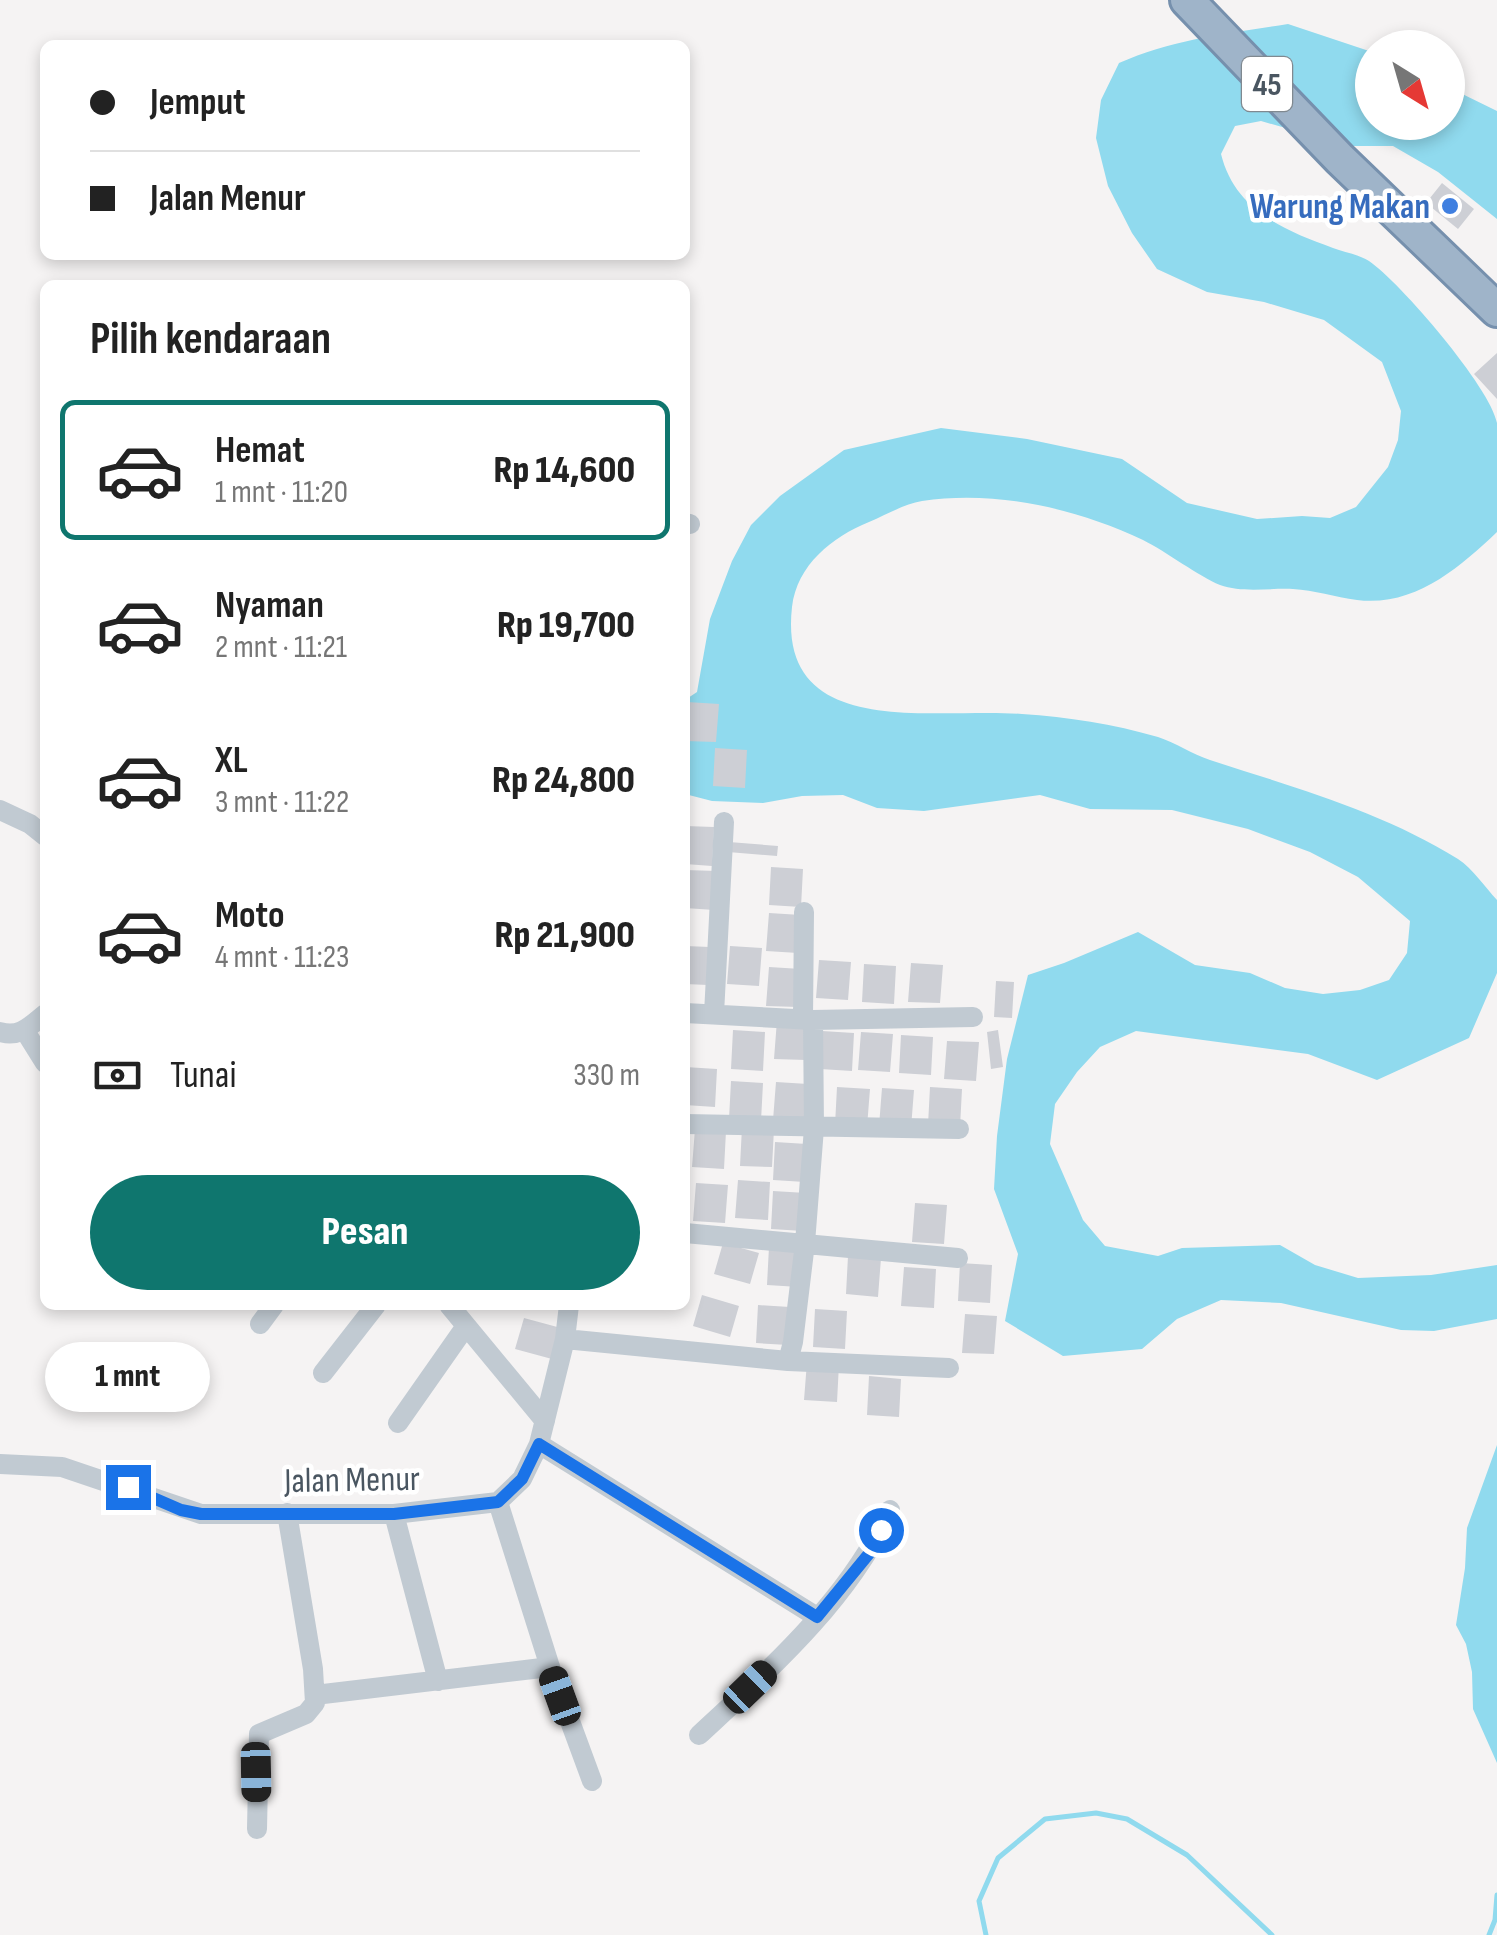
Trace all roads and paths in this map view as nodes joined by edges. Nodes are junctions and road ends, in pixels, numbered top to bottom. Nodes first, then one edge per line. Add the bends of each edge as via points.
1 (1191, 4) edge
2 (1497, 310) edge
3 (0, 810) edge
4 (724, 822) dead end
5 (40, 832) edge
6 (804, 912) dead end
7 (690, 1013) edge
8 (714, 1014) junction
9 (40, 1018) edge
10 (973, 1018) dead end
11 (808, 1020) junction
12 (26, 1031) junction
13 (0, 1032) edge
14 (40, 1055) edge
15 (690, 1124) edge
16 (814, 1128) junction
17 (959, 1129) dead end
18 (690, 1233) edge
19 (805, 1244) junction
20 (958, 1258) dead end
21 (270, 1310) edge
22 (372, 1310) edge
23 (452, 1310) edge
24 (569, 1310) edge
25 (260, 1324) dead end
26 (466, 1326) junction
27 (566, 1339) junction
28 (788, 1361) junction
29 (949, 1368) dead end
30 (324, 1374) dead end
31 (545, 1421) junction
32 (398, 1423) dead end
33 (539, 1444) junction
34 (0, 1464) edge
35 (498, 1502) junction
36 (890, 1510) dead end
37 (287, 1513) junction
38 (394, 1514) junction
39 (817, 1617) junction
40 (550, 1667) junction
41 (438, 1681) junction
42 (315, 1695) junction
43 (699, 1735) dead end
44 (592, 1781) dead end
45 (257, 1828) dead end

1 - 2 highway, 45
3 - 5 street
4 - 8 street
6 - 11 street
7 - 8 street
8 - 11 street
9 - 12 street
10 - 11 street
11 - 16 street
12 - 13 street
12 - 14 street
15 - 16 street
16 - 17 street
16 - 19 street
18 - 19 street
19 - 20 street
19 - 28 street
21 - 25 street
22 - 30 street
23 - 26 street
24 - 27 street
26 - 31 street
26 - 32 street
27 - 28 street
27 - 31 street
28 - 29 street
31 - 33 street
33 - 35 street via 522,1479
33 - 39 street
34 - 37 street, Jalan Menur via 62,1467 192,1513
35 - 38 street, Jalan Menur
35 - 40 street
36 - 39 street via 872,1550
37 - 38 street, Jalan Menur
37 - 42 street
38 - 41 street
39 - 43 street
40 - 41 street
40 - 44 street
41 - 42 street
42 - 45 street via 311,1712 257,1738

